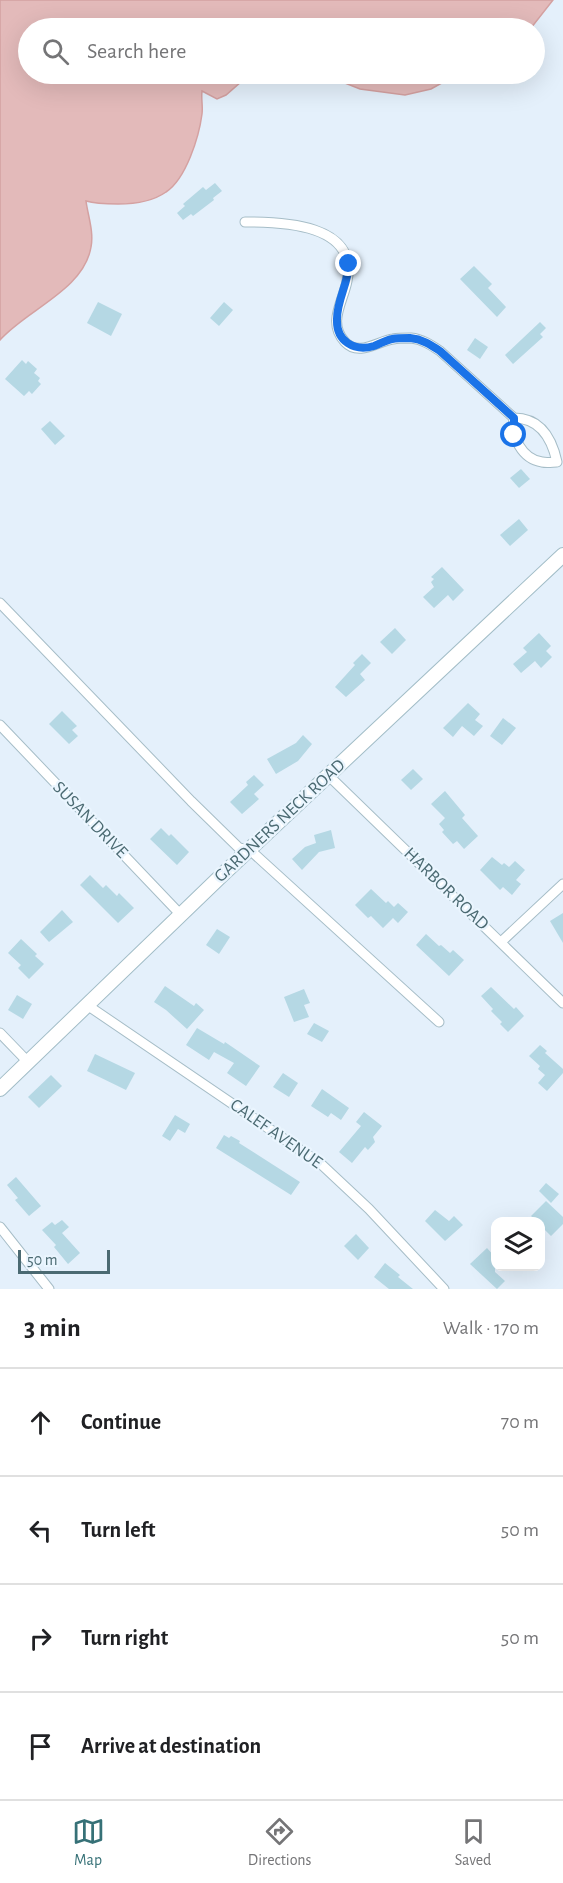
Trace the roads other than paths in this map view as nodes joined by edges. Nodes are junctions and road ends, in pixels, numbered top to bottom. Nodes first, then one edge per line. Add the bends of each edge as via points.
1 (245, 222) dead end
2 (514, 418) junction
3 (560, 466) edge
4 (563, 555) edge
5 (0, 603) edge
6 (0, 725) edge
7 (329, 776) junction
8 (250, 850) junction
9 (563, 884) edge
10 (181, 915) junction
11 (501, 942) junction
12 (563, 1003) edge
13 (87, 1005) junction
14 (439, 1022) dead end
15 (0, 1033) edge
16 (28, 1062) junction
17 (0, 1089) edge
18 (0, 1227) edge
19 (49, 1289) edge
20 (444, 1289) edge

1 - 2 street via 300,227 338,243 349,264 337,329 351,347 409,338 428,344
2 - 3 street via 526,419 547,435
2 - 3 street via 514,435 521,449 530,457
4 - 7 street, GARDNERS NECK ROAD
5 - 8 street via 191,801 239,848
6 - 10 street, SUSAN DRIVE
7 - 8 street, GARDNERS NECK ROAD
7 - 11 street, HARBOR ROAD
8 - 10 street, GARDNERS NECK ROAD
8 - 14 street
9 - 11 street
10 - 13 street, GARDNERS NECK ROAD
11 - 12 street, HARBOR ROAD
13 - 16 street, GARDNERS NECK ROAD
13 - 20 street, CALEF AVENUE via 321,1164
15 - 16 street
16 - 17 street, GARDNERS NECK ROAD
18 - 19 street

